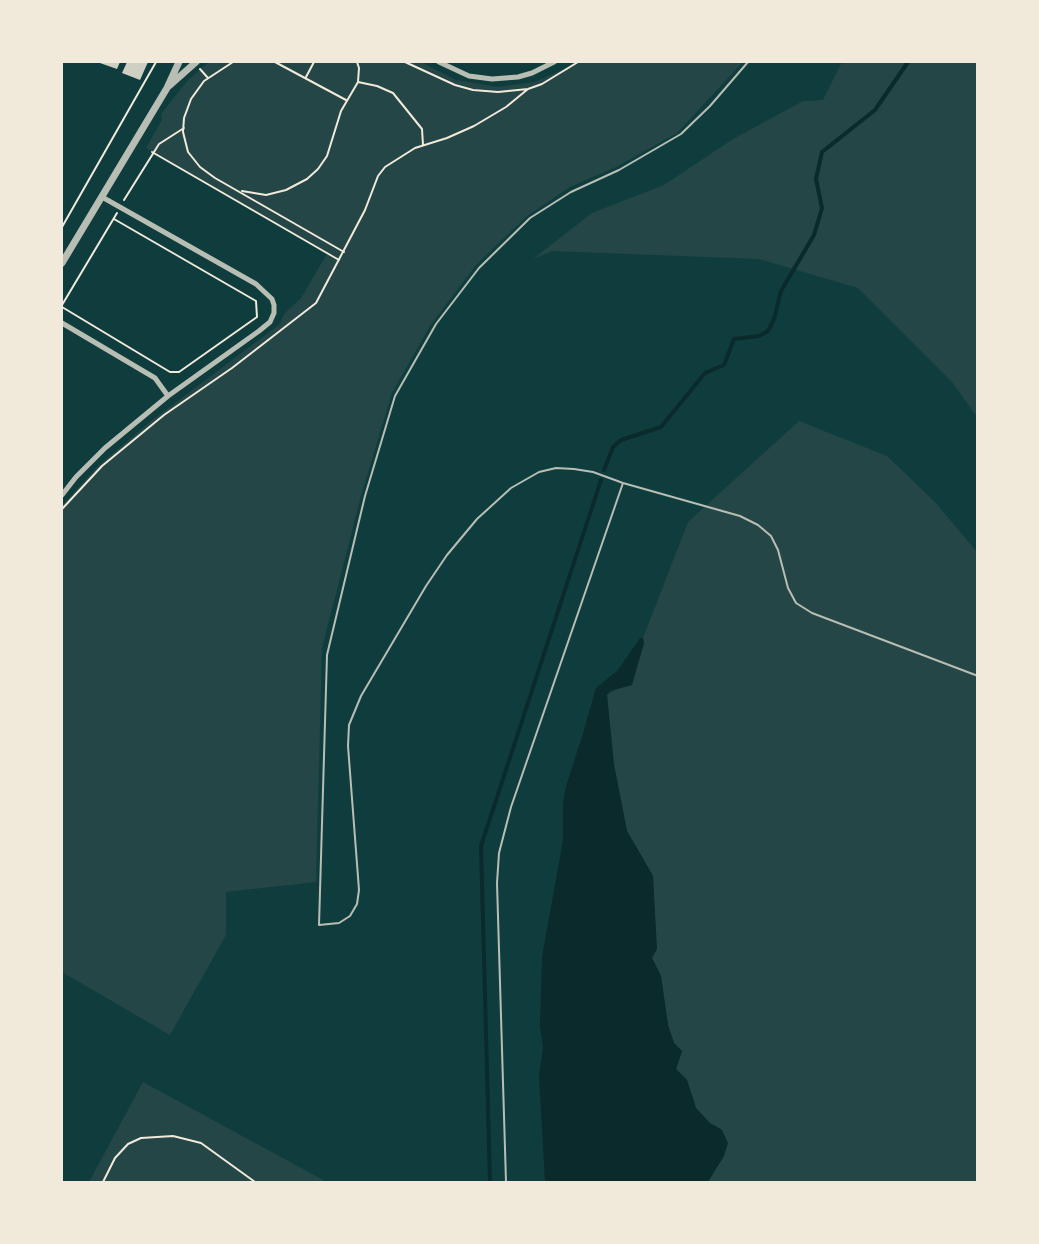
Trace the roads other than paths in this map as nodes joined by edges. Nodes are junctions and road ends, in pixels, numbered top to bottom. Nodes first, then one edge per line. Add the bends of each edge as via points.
1 (179, 62) edge
2 (439, 62) edge
3 (554, 62) edge
4 (748, 62) edge
5 (197, 64) edge
6 (167, 88) junction
7 (102, 197) junction
8 (62, 263) edge
9 (62, 323) edge
10 (168, 396) junction
11 (623, 483) junction
12 (62, 495) edge
13 (978, 676) edge
14 (506, 1182) edge

1 - 6 street
2 - 3 street via 469,76 492,79 518,77
4 - 11 lane via 681,134 530,218 479,268 436,324 395,396 365,496 327,655 319,925 339,923 357,903 360,874 348,746 354,711 431,578 477,519 511,488 539,472 574,469
5 - 6 street
6 - 7 street
7 - 8 street
7 - 10 street via 256,284 274,304 270,322 260,331
9 - 10 street via 155,378
10 - 12 street via 105,448
11 - 13 lane via 716,508 758,525 771,536 778,550 796,603 812,613
11 - 14 lane via 499,853

